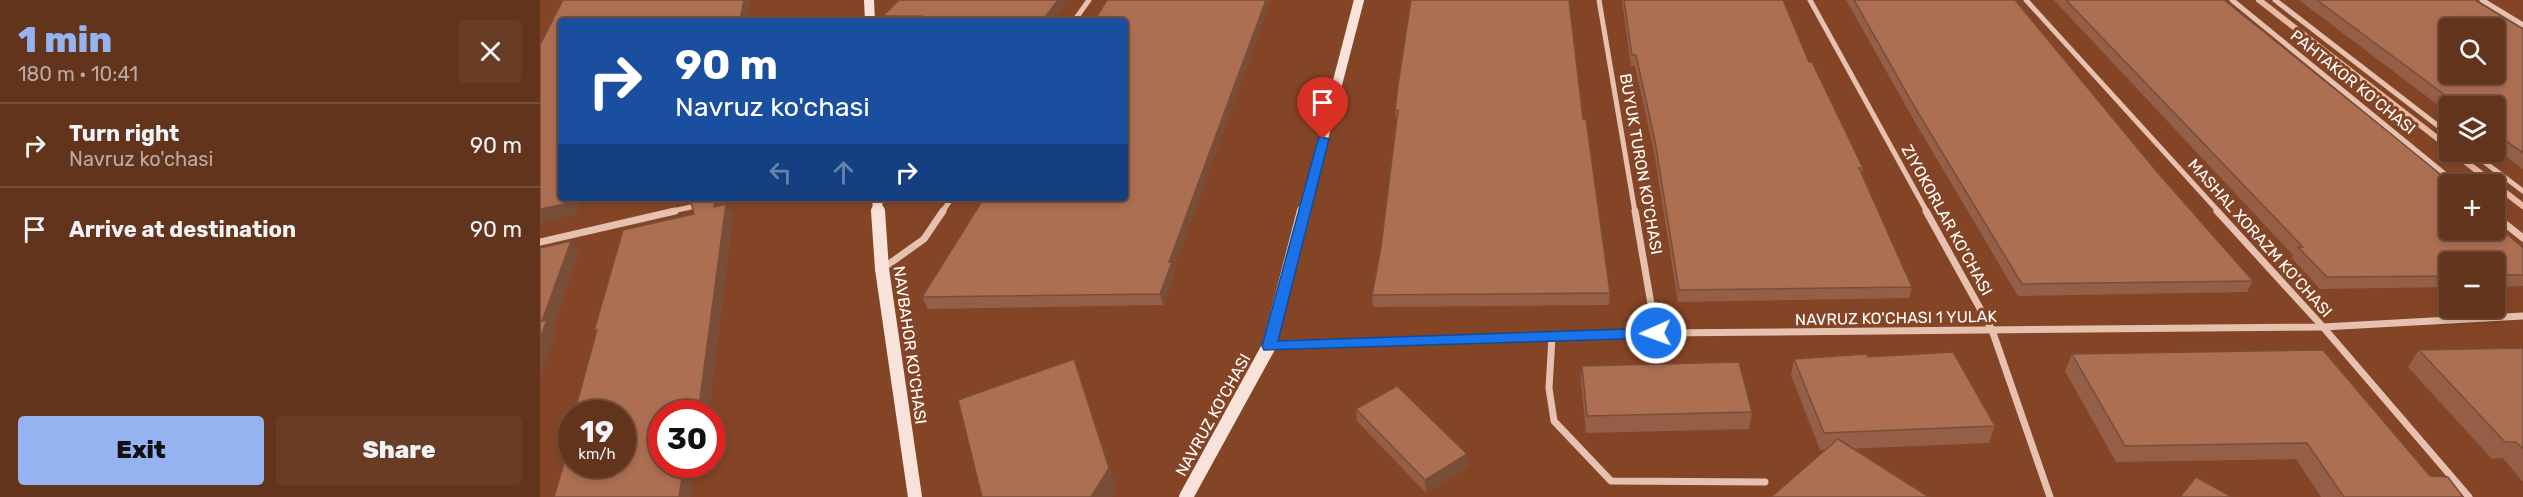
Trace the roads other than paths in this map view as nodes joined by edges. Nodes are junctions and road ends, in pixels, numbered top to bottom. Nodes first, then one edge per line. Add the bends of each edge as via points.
1 (869, 0) edge
2 (1089, 0) edge
3 (1359, 0) edge
4 (1599, 0) edge
5 (1810, 0) edge
6 (2026, 0) edge
7 (2232, 0) edge
8 (2275, 0) edge
9 (2482, 0) edge
10 (870, 18) edge
11 (1076, 18) edge
12 (2523, 26) edge
13 (2439, 127) edge
14 (2484, 162) edge
15 (2445, 174) edge
16 (2523, 191) edge
17 (717, 201) edge
18 (877, 201) edge
19 (950, 201) edge
20 (2505, 224) edge
21 (2523, 238) edge
22 (540, 242) edge
23 (882, 268) junction
24 (2523, 316) edge
25 (2323, 327) junction
26 (1992, 330) junction
27 (1656, 333) junction
28 (1552, 337) junction
29 (1269, 346) junction
30 (1765, 482) dead end
31 (915, 497) edge
32 (1186, 497) edge
33 (2050, 497) edge
34 (2469, 497) edge

1 - 10 street
2 - 11 street
3 - 29 street, NAVRUZ KO'CHASI
4 - 27 street, BUYUK TURON KO'CHASI
5 - 26 street, ZIYOKORLAR KO'CHASI
6 - 25 street, MASHAL XORAZM KO'CHASI
7 - 15 street, PAHTAKOR KO'CHASI
8 - 13 street, PAHTAKOR KO'CHASI
9 - 12 street
14 - 16 street
17 - 22 street
18 - 23 street, NAVBAHOR KO'CHASI
19 - 23 street via 924,239
20 - 21 street
23 - 31 street, NAVBAHOR KO'CHASI
24 - 25 street, NAVRUZ KO'CHASI 1 YULAK
25 - 26 street, NAVRUZ KO'CHASI 1 YULAK
25 - 34 street, MASHAL XORAZM KO'CHASI
26 - 27 street, NAVRUZ KO'CHASI 1 YULAK
26 - 33 street, ZIYOKORLAR KO'CHASI
27 - 28 street, NAVRUZ KO'CHASI 1 YULAK
28 - 29 street, NAVRUZ KO'CHASI 1 YULAK
28 - 30 street via 1549,388 1554,421 1611,481
29 - 32 street, NAVRUZ KO'CHASI

